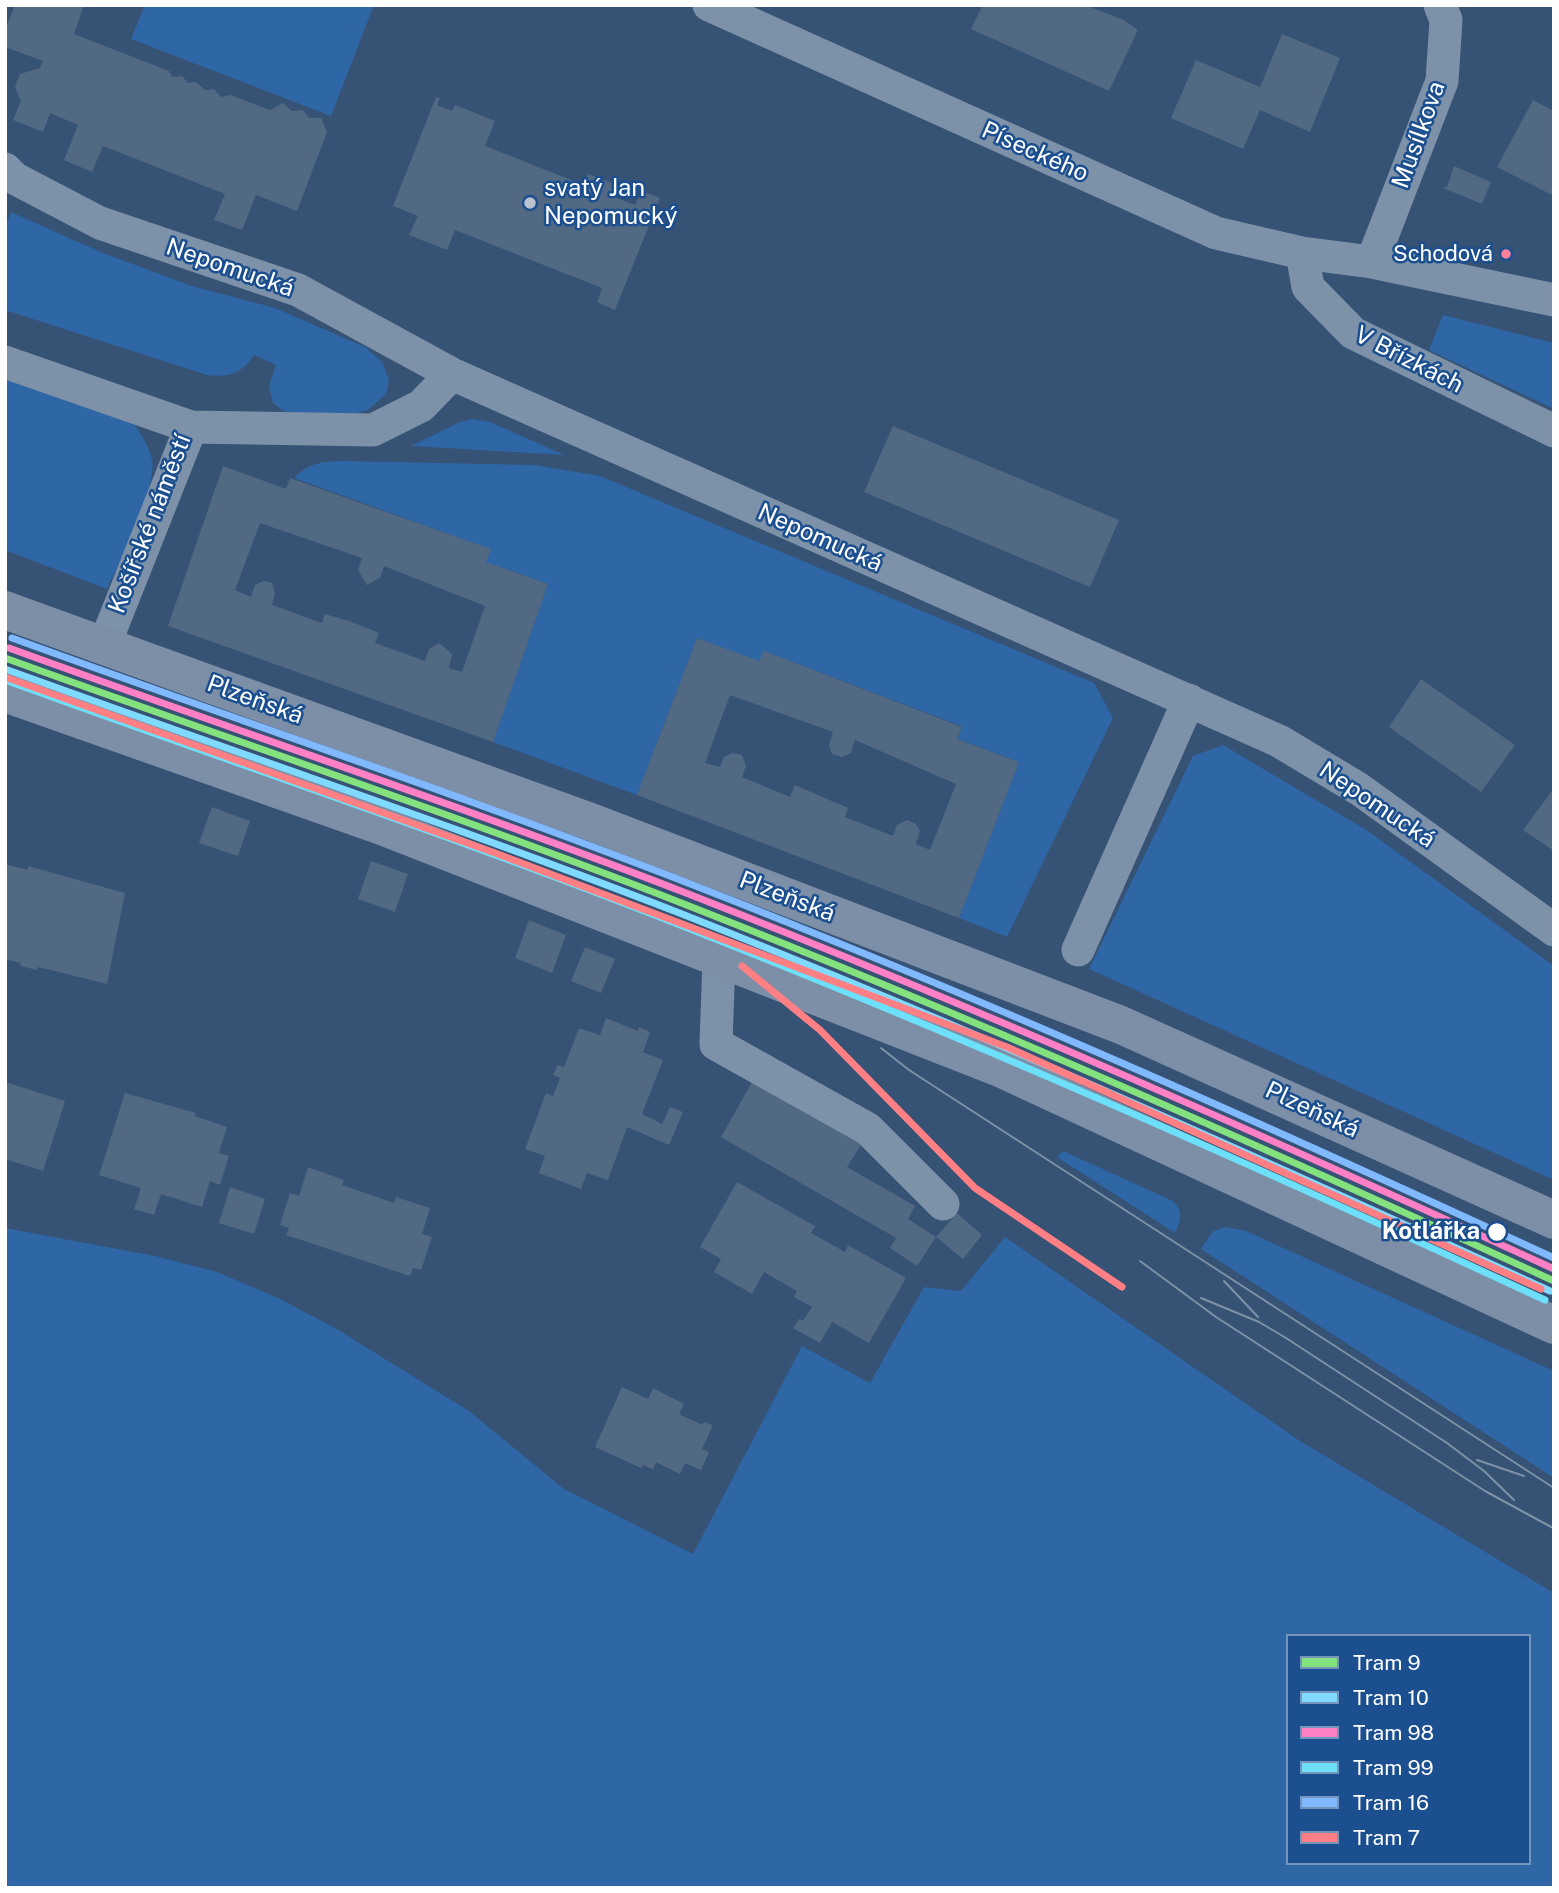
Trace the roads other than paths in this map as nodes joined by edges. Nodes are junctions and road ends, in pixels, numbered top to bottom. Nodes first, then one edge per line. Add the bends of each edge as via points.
1 (709, 5) edge
2 (1440, 5) edge
3 (5, 169) edge
4 (1302, 253) junction
5 (1372, 262) junction
6 (1554, 300) edge
7 (5, 362) edge
8 (452, 374) junction
9 (191, 427) junction
10 (1554, 432) edge
11 (5, 610) edge
12 (104, 646) junction
13 (5, 693) edge
14 (1189, 700) junction
15 (1554, 930) edge
16 (1078, 950) dead end
17 (719, 958) junction
18 (943, 1204) dead end
19 (1554, 1220) edge
20 (1554, 1325) edge

1 - 4 street, Píseckého via 1216,233
2 - 5 street, Musílkova via 1446,20 1441,81
3 - 8 street, Nepomucká via 100,223 298,290
4 - 5 street, Píseckého
4 - 10 street, V Břízkách via 1308,287 1353,333
5 - 6 street, Píseckého
7 - 9 street, Košířské náměstí
8 - 9 street via 421,407 373,430
8 - 14 street, Nepomucká
9 - 12 street, Košířské náměstí
11 - 12 main road, Plzeňská
12 - 19 main road, Plzeňská via 591,821 1121,1025
13 - 17 main road via 382,826
14 - 15 street, Nepomucká via 1279,741 1359,789
14 - 16 street
17 - 18 street via 716,1044 868,1129
17 - 20 main road via 1000,1068

